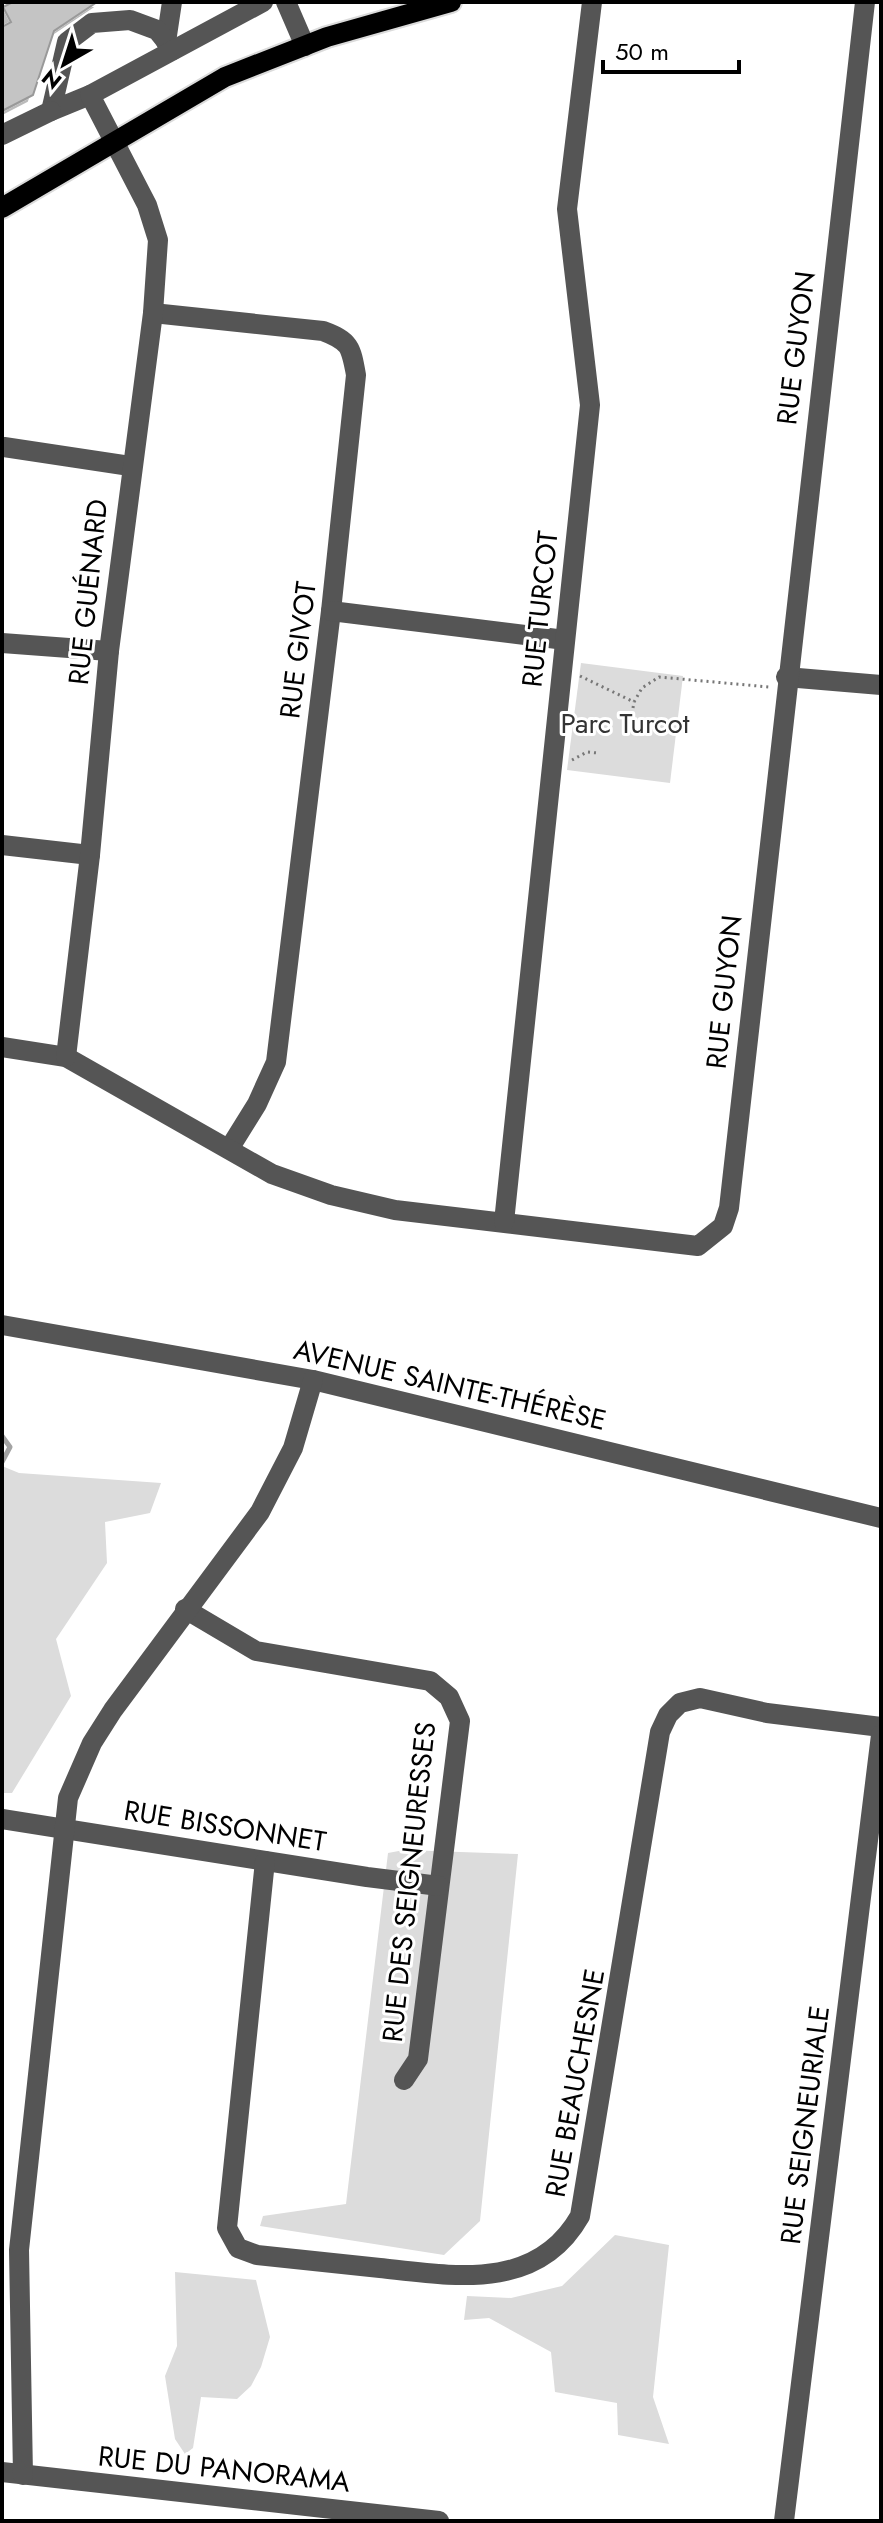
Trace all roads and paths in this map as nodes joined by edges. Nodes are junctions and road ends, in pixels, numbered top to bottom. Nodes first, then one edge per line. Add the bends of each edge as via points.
1 (172, 2) edge
2 (263, 2) edge
3 (286, 2) edge
4 (451, 2) edge
5 (592, 2) edge
6 (865, 2) edge
7 (170, 46) junction
8 (305, 46) junction
9 (90, 95) junction
10 (51, 111) junction
11 (2, 135) edge
12 (115, 142) junction
13 (2, 208) edge
14 (153, 313) junction
15 (4, 447) edge
16 (130, 466) junction
17 (331, 611) junction
18 (2, 643) edge
19 (564, 648) junction
20 (109, 651) junction
21 (786, 682) junction
22 (881, 685) edge
23 (634, 702) junction
24 (632, 714) dead end
25 (598, 753) dead end
26 (551, 772) junction
27 (2, 845) edge
28 (90, 855) junction
29 (2, 1047) edge
30 (66, 1057) junction
31 (229, 1149) junction
32 (504, 1222) junction
33 (2, 1325) edge
34 (313, 1380) junction
35 (881, 1518) edge
36 (185, 1609) junction
37 (881, 1727) edge
38 (881, 1735) edge
39 (2, 1819) edge
40 (63, 1828) junction
41 (265, 1861) junction
42 (439, 1886) junction
43 (404, 2080) dead end
44 (10, 2249) edge
45 (2, 2472) edge
46 (23, 2475) junction
47 (304, 2513) edge
48 (439, 2521) edge
49 (784, 2521) edge

1 - 7 street
2 - 7 street
3 - 8 street
4 - 8 main road
5 - 19 street, RUE TURCOT via 567,209 590,405
6 - 21 street, RUE GUYON
7 - 9 street
7 - 10 street via 157,30 130,20 92,23 67,42
8 - 12 main road via 225,77
9 - 10 street
9 - 12 street, RUE GUÉNARD
10 - 11 street
12 - 13 main road
12 - 14 street, RUE GUÉNARD via 158,240
14 - 16 street, RUE GUÉNARD
14 - 17 street, RUE GIVOT via 323,331 342,338 352,351 356,375
15 - 16 street
16 - 20 street, RUE GUÉNARD
17 - 19 street
17 - 31 street, RUE GIVOT via 276,1062
18 - 20 street
19 - 23 path via 587,682
19 - 26 street, RUE TURCOT
20 - 28 street, RUE GUÉNARD
21 - 22 street
21 - 23 path via 659,677 642,688
21 - 32 street, RUE GUYON via 723,1226 698,1246
23 - 24 path
25 - 26 path via 587,752
26 - 32 street, RUE TURCOT
27 - 28 street
28 - 30 street, RUE GUÉNARD
29 - 30 street, RUE GUYON
30 - 31 street, RUE GUYON
31 - 32 street, RUE GUYON via 272,1174 331,1195 395,1210
33 - 34 street, AVENUE SAINTE-THÉRÈSE
34 - 35 street, AVENUE SAINTE-THÉRÈSE
34 - 36 street via 280,1477 260,1512
36 - 40 street via 92,1743 68,1798
36 - 42 street, RUE DES SEIGNEURESSES via 256,1651 430,1681 449,1697 460,1721
37 - 41 street, RUE BEAUCHESNE via 767,1713 700,1698 680,1703 668,1715 660,1732 580,2216 567,2238 514,2270 467,2278 257,2255 238,2248 227,2228
38 - 49 street, RUE SEIGNEURIALE
39 - 40 street, RUE BISSONNET
40 - 41 street, RUE BISSONNET
40 - 44 street
41 - 42 street, RUE BISSONNET
42 - 43 street, RUE DES SEIGNEURESSES via 418,2059
44 - 46 street
45 - 46 street, RUE DU PANORAMA
46 - 47 street, RUE DU PANORAMA
47 - 48 street, RUE DU PANORAMA

